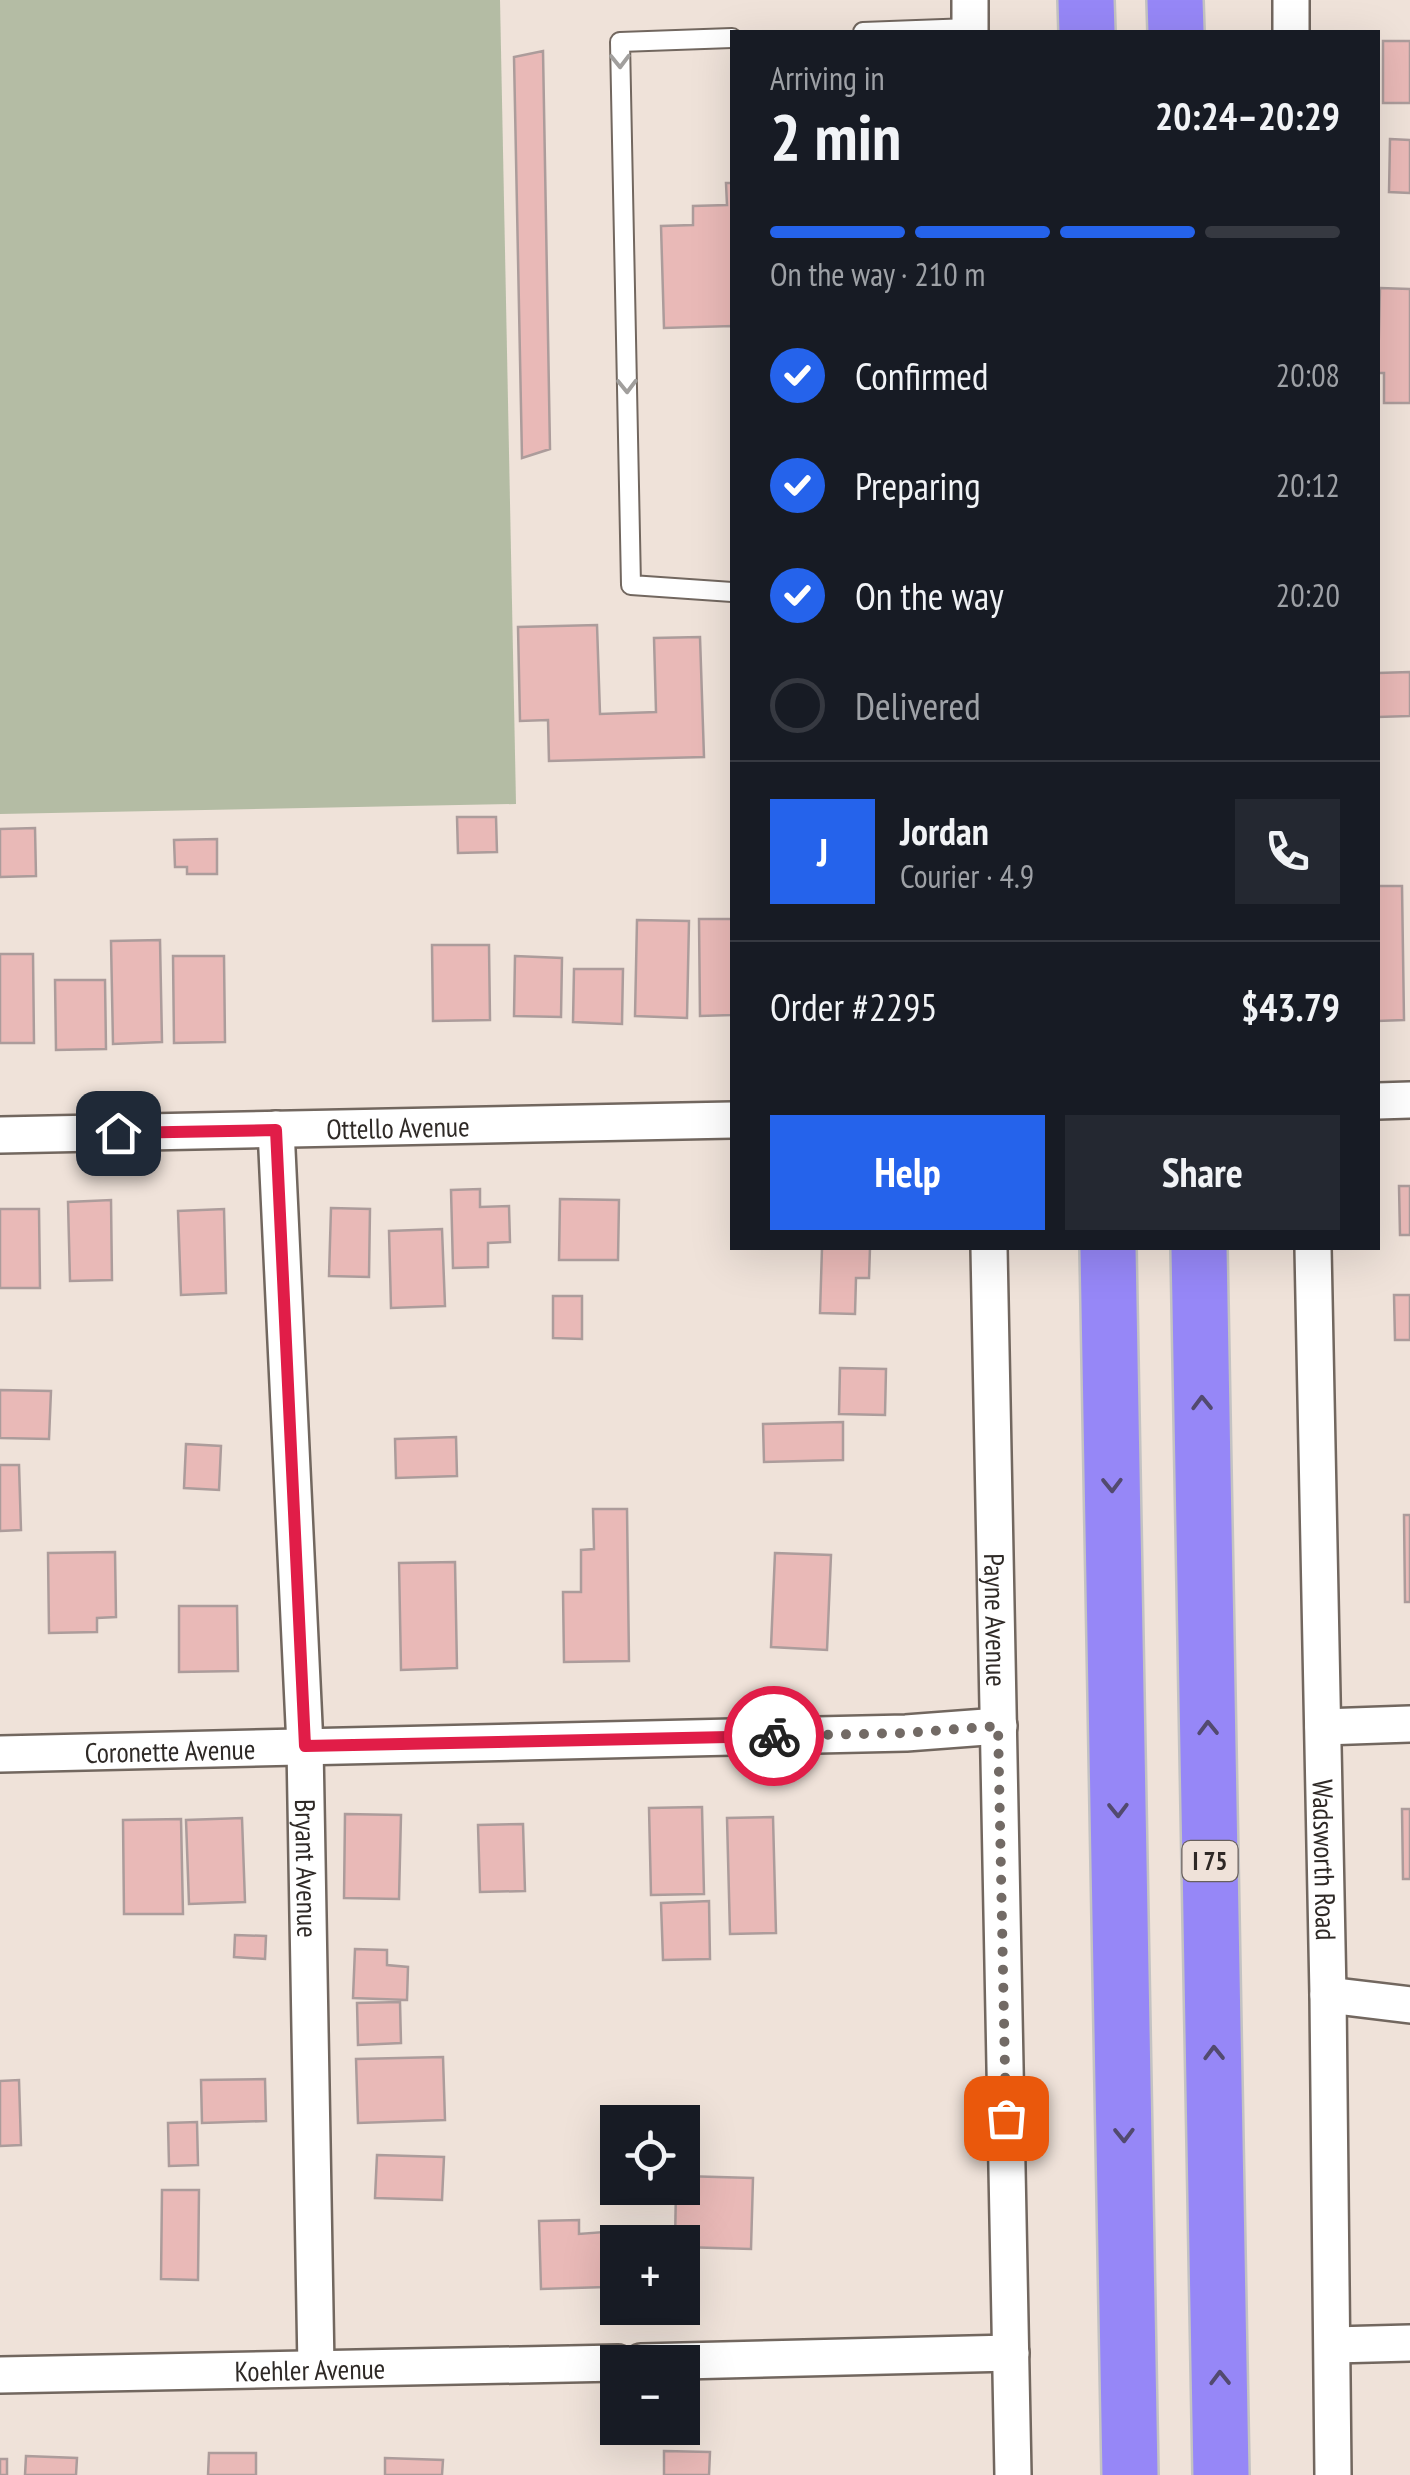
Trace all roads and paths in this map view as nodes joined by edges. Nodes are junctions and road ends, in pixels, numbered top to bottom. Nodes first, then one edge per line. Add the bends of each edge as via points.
1 (1086, 0) edge
2 (1175, 0) edge
3 (1291, 0) edge
4 (970, 20) edge
5 (881, 30) edge
6 (1086, 30) edge
7 (1176, 30) edge
8 (1291, 30) edge
9 (730, 38) edge
10 (730, 592) edge
11 (1410, 1100) edge
12 (1380, 1101) edge
13 (730, 1120) edge
14 (276, 1130) junction
15 (0, 1136) edge
16 (989, 1250) edge
17 (1108, 1250) edge
18 (1199, 1250) edge
19 (1313, 1250) edge
20 (1410, 1724) edge
21 (998, 1726) junction
22 (1323, 1727) junction
23 (305, 1746) junction
24 (0, 1754) edge
25 (1328, 1995) junction
26 (1410, 2005) edge
27 (1410, 2343) edge
28 (1334, 2345) junction
29 (1011, 2353) junction
30 (700, 2361) edge
31 (600, 2363) edge
32 (316, 2368) junction
33 (0, 2375) edge
34 (1013, 2475) edge
35 (1130, 2475) edge
36 (1222, 2475) edge
37 (1333, 2475) edge

1 - 6 highway
2 - 7 highway
3 - 8 street
4 - 5 lane
9 -> 10 lane via 620,42 631,585
11 - 12 street
13 - 14 street, Ottello Avenue
14 - 15 street, Ottello Avenue
14 - 23 street, Bryant Avenue
16 - 21 street, Payne Avenue
17 -> 35 highway
36 -> 18 highway, I 75
19 - 22 street, Wadsworth Road
20 - 22 street
21 - 23 street, Coronette Avenue
21 - 29 street, Payne Avenue
22 - 25 street, Wadsworth Road
23 - 24 street, Coronette Avenue
23 - 32 street, Bryant Avenue
25 - 26 street
25 - 28 street, Wadsworth Road
27 - 28 street
28 - 37 street, Wadsworth Road
29 - 30 street
29 - 34 street, Payne Avenue
31 - 32 street, Koehler Avenue
32 - 33 street, Koehler Avenue

